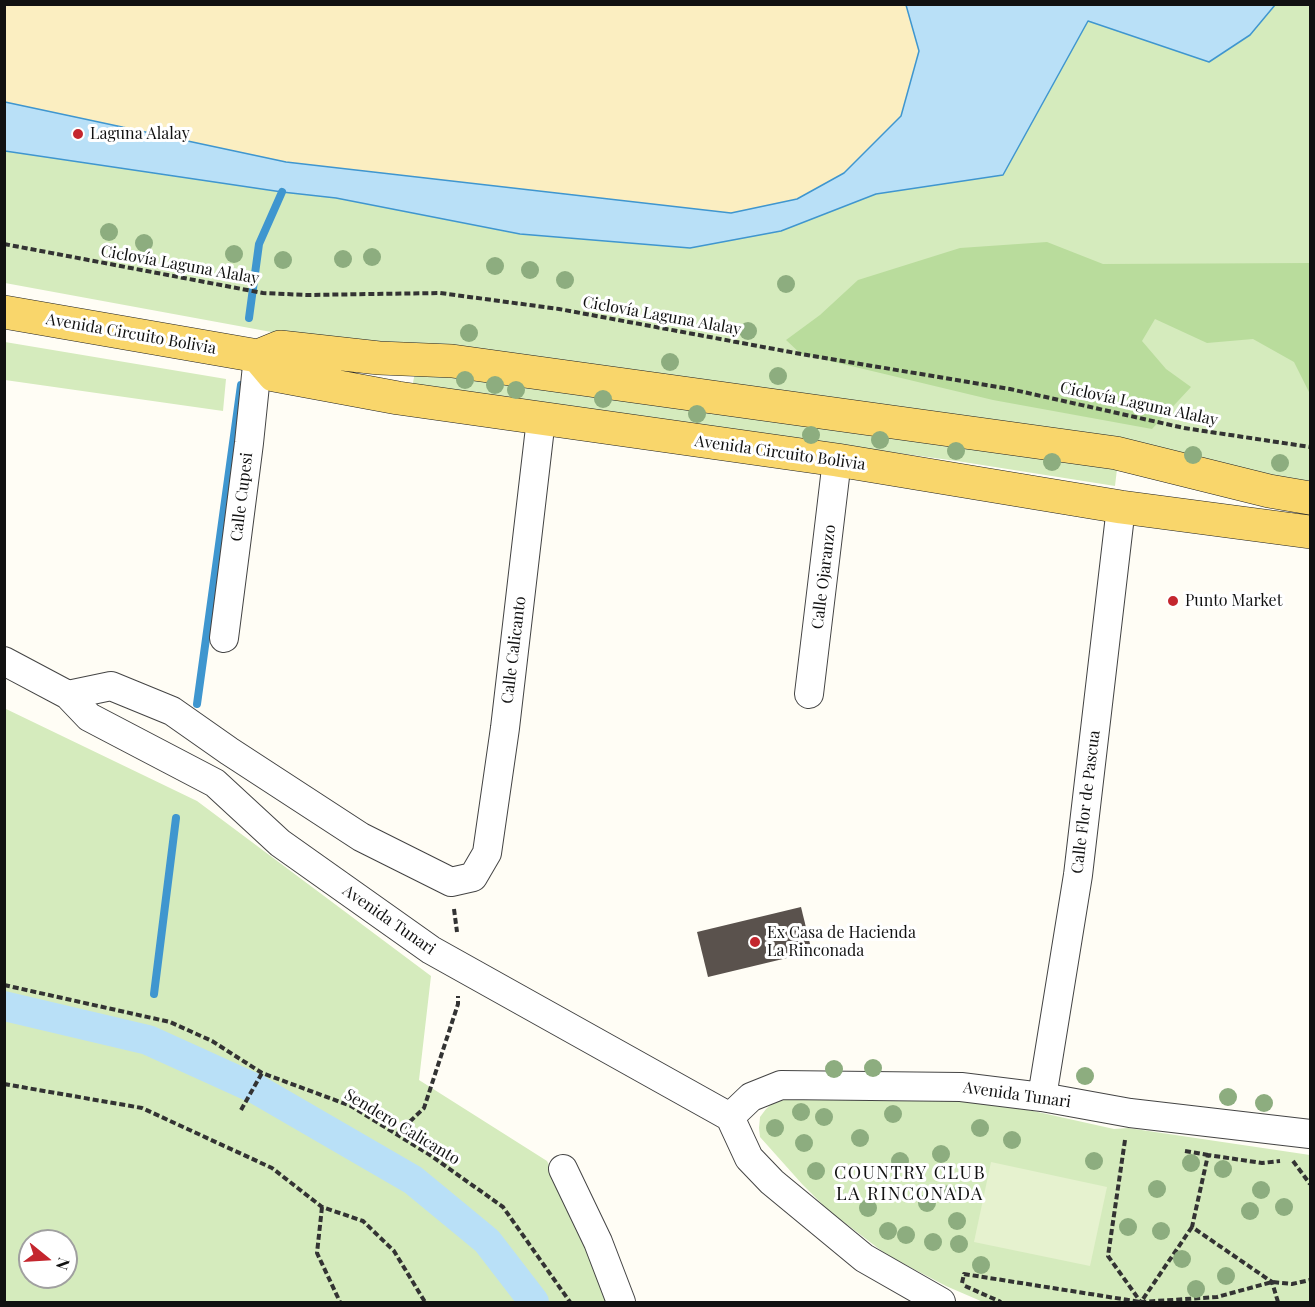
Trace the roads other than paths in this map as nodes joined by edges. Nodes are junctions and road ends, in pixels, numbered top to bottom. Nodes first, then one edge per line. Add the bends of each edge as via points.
1 (4, 312) edge
2 (258, 356) junction
3 (541, 419) junction
4 (837, 460) junction
5 (1311, 498) edge
6 (1121, 507) junction
7 (1311, 532) edge
8 (224, 638) dead end
9 (4, 661) edge
10 (809, 694) dead end
11 (69, 695) junction
12 (1042, 1097) junction
13 (730, 1117) junction
14 (1311, 1134) edge
15 (563, 1169) dead end
16 (954, 1290) edge
17 (621, 1302) edge

1 - 2 main road, Avenida Circuito Bolivia
2 - 3 main road, Avenida Circuito Bolivia via 274,375
2 - 5 main road, Avenida Circuito Bolivia via 280,347 452,361 1116,453
2 - 8 street, Calle Cupesi
3 - 4 main road, Avenida Circuito Bolivia
3 - 11 street, Calle Calicanto via 488,853 462,879 361,837 172,711 111,686
4 - 6 main road, Avenida Circuito Bolivia
4 - 10 street, Calle Ojaranzo
6 - 7 main road, Avenida Circuito Bolivia
6 - 12 street, Calle Flor de Pascua via 1078,875
9 - 11 street, Avenida Tunari
11 - 13 street, Avenida Tunari via 89,717 215,783 280,843 431,950
12 - 13 street, Avenida Tunari via 962,1087 782,1085 751,1097
12 - 14 street, Avenida Tunari via 1130,1113
13 - 16 street via 749,1158 772,1182 864,1258
15 - 17 street

